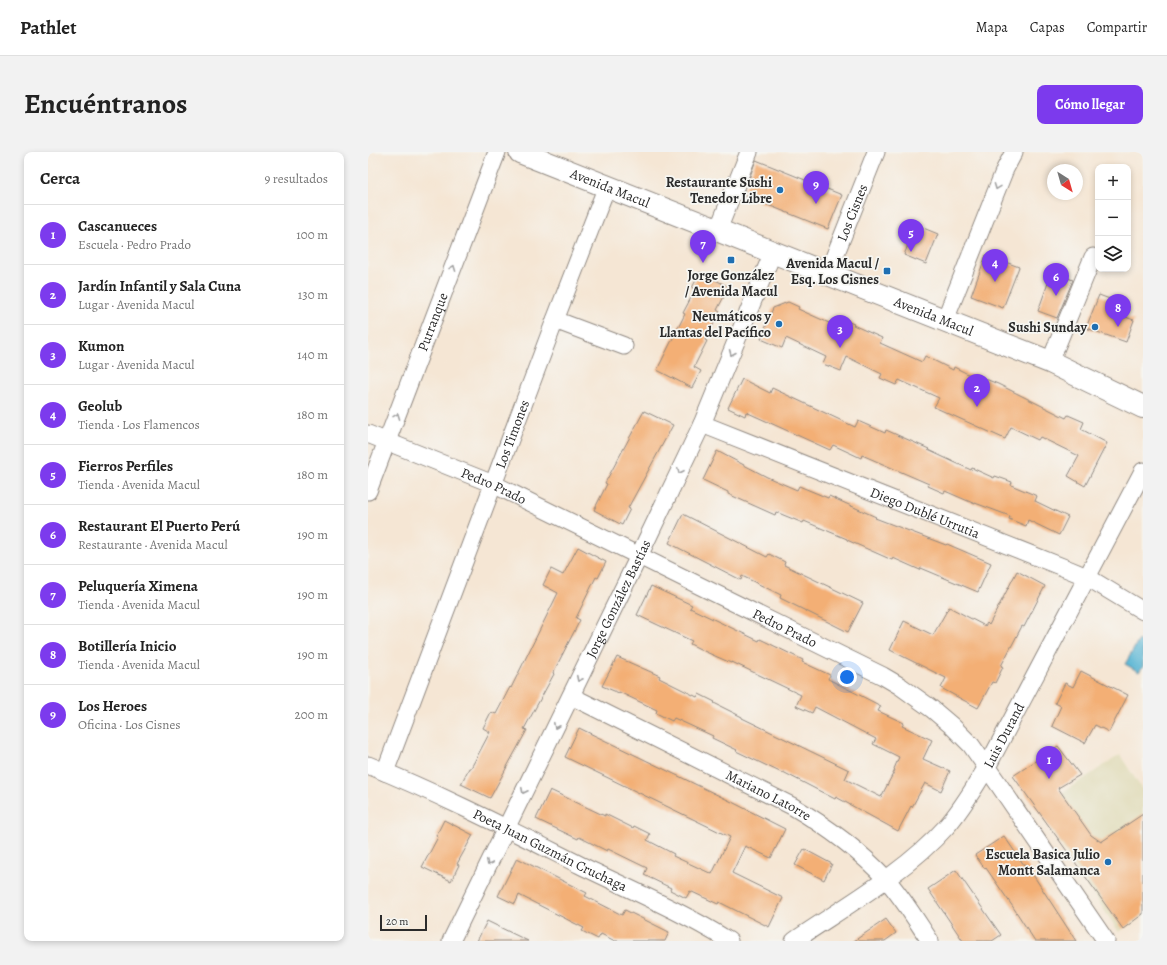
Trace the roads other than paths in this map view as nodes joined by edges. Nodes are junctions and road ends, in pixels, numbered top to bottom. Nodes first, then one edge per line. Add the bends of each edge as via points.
1 (497, 152) edge
2 (749, 152) edge
3 (876, 152) edge
4 (1014, 152) edge
5 (528, 153) edge
6 (607, 186) junction
7 (718, 230) junction
8 (774, 252) junction
9 (1093, 257) dead end
10 (828, 273) junction
11 (555, 320) junction
12 (945, 320) junction
13 (624, 346) dead end
14 (1050, 362) junction
15 (1143, 407) edge
16 (702, 424) junction
17 (368, 434) edge
18 (387, 441) junction
19 (1143, 471) edge
20 (493, 484) junction
21 (368, 491) edge
22 (639, 556) junction
23 (1087, 577) junction
24 (1143, 611) edge
25 (571, 696) junction
26 (368, 765) edge
27 (987, 767) junction
28 (385, 772) junction
29 (506, 828) junction
30 (886, 879) junction
31 (451, 941) edge
32 (729, 941) edge
33 (794, 941) edge
34 (930, 941) edge
35 (1106, 941) edge

18 -> 1 street, Purranque
2 - 7 street
3 - 10 street, Los Cisnes
4 -> 12 street
5 - 6 main road, Avenida Macul
6 - 7 main road, Avenida Macul
6 - 11 street, Los Timones
7 - 8 main road, Avenida Macul
8 - 10 main road, Avenida Macul
8 -> 16 street, Jorge González Bastías
9 - 14 street
10 - 12 main road, Avenida Macul
11 - 13 street
11 - 20 street, Los Timones
12 - 14 main road, Avenida Macul
14 - 15 main road, Avenida Macul
16 -> 22 street, Jorge González Bastías
16 - 23 street, Diego Dublé Urrutia
17 - 18 street, Pedro Prado
18 - 20 street, Pedro Prado
18 - 21 street, Purranque
19 - 23 street, Luis Durand
20 - 22 street, Pedro Prado
20 - 28 street, Los Timones
22 -> 25 street, Jorge González Bastías
22 - 27 street, Pedro Prado via 900,686 952,726
23 - 24 street, Diego Dublé Urrutia
23 - 27 street, Luis Durand
25 -> 29 street, Jorge González Bastías
25 - 30 street, Mariano Latorre via 792,806 850,846
26 - 28 street, Poeta Juan Guzmán Cruchaga
27 - 30 street, Luis Durand via 946,827
27 - 35 street, Pedro Prado
28 - 29 street, Poeta Juan Guzmán Cruchaga
29 -> 31 street, Jorge González Bastías
29 - 32 street, Poeta Juan Guzmán Cruchaga via 696,922
30 - 33 street, Luis Durand
30 - 34 street, Mariano Latorre

